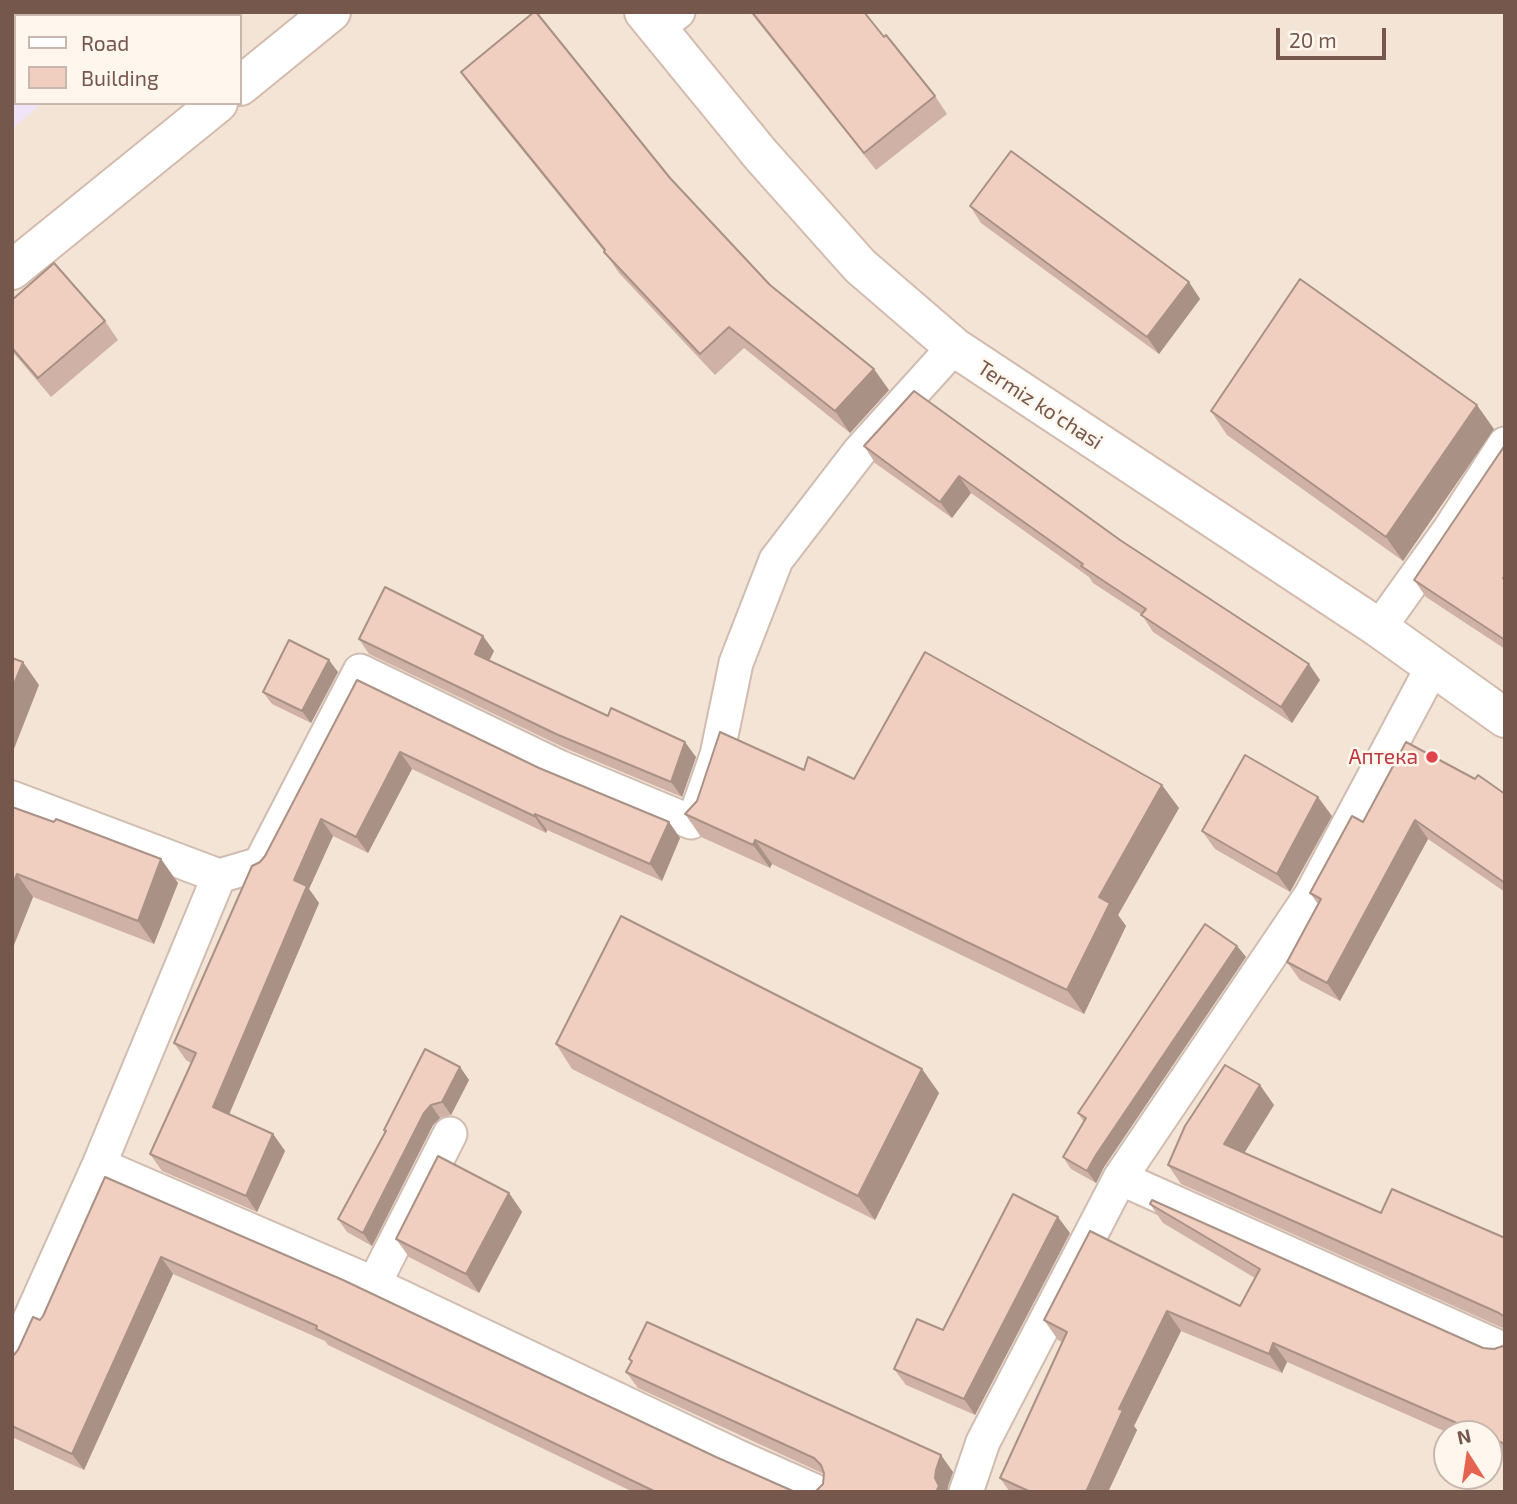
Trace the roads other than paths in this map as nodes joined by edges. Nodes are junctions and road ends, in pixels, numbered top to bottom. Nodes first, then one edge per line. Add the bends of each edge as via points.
1 (331, 12) edge
2 (660, 18) edge
3 (242, 84) edge
4 (217, 105) edge
5 (12, 270) edge
6 (954, 347) junction
7 (1505, 444) edge
8 (1379, 628) junction
9 (1433, 666) junction
10 (1505, 718) edge
11 (12, 798) edge
12 (219, 876) junction
13 (450, 1134) dead end
14 (99, 1165) junction
15 (1120, 1178) junction
16 (374, 1284) junction
17 (1505, 1350) edge
18 (12, 1359) edge
19 (817, 1492) edge
20 (967, 1492) edge

1 - 3 main road
2 - 6 main road, Termiz ko'chasi via 761,155 859,266
4 - 5 main road
6 - 8 main road, Termiz ko'chasi
6 - 12 street via 859,452 776,560 736,663 717,755 691,822 559,767 360,671 260,864
7 - 8 street
8 - 9 main road, Termiz ko'chasi
9 - 10 main road, Termiz ko'chasi
9 - 15 street via 1311,895
11 - 12 street
12 - 14 street
13 - 16 street
14 - 16 street
14 - 18 street
15 - 17 street
15 - 20 street via 984,1443
16 - 19 street

